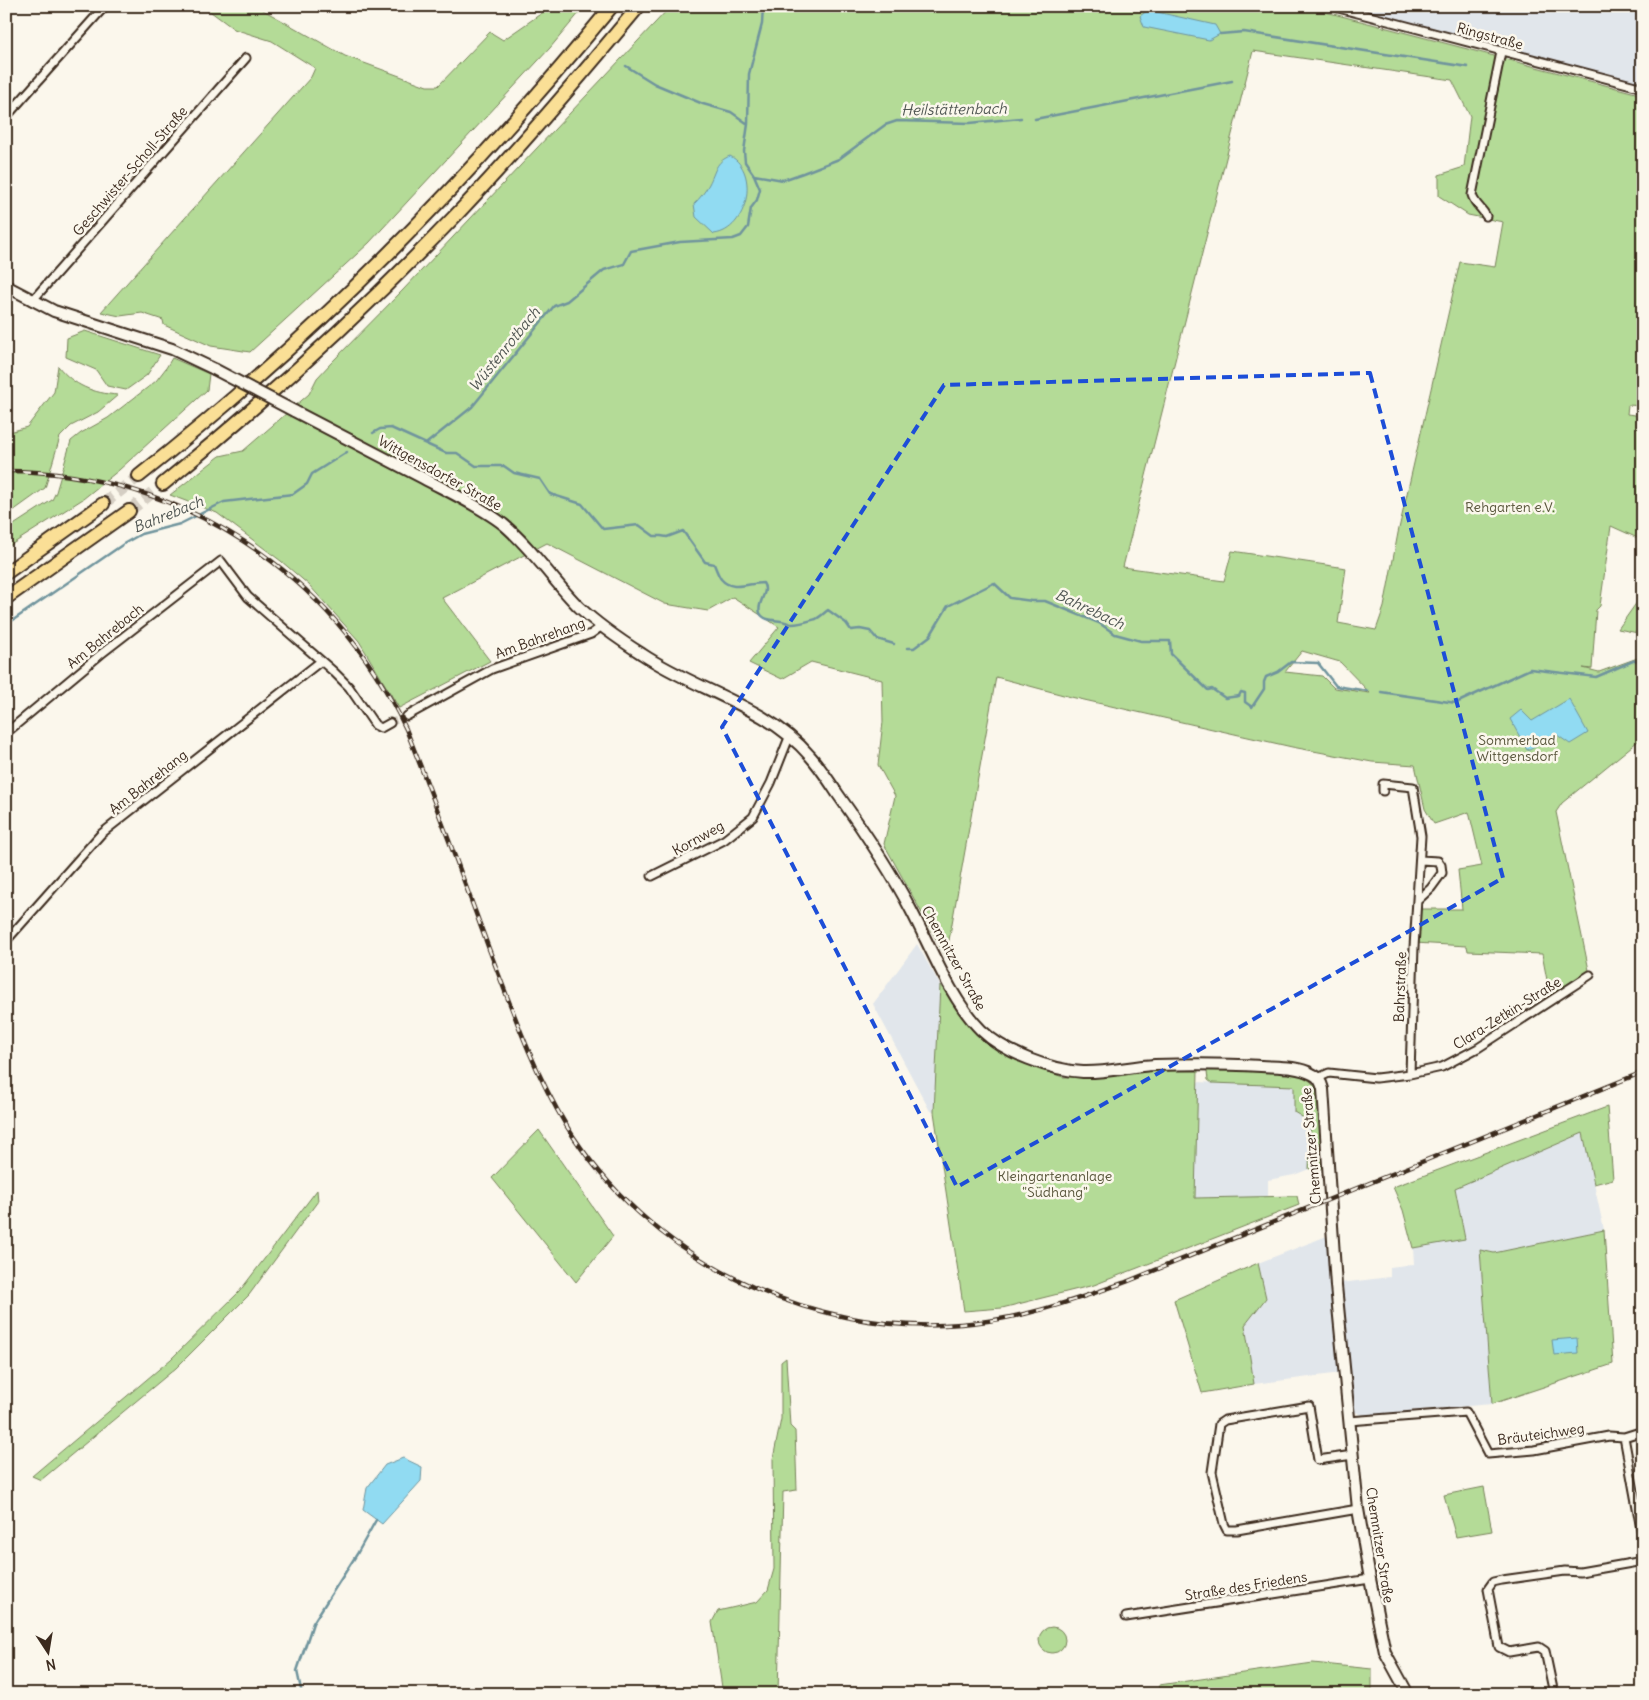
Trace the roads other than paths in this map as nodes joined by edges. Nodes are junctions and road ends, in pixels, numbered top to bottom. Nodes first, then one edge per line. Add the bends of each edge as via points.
1 (105, 6) edge
2 (612, 6) edge
3 (639, 6) edge
4 (1331, 6) edge
5 (1501, 52) junction
6 (246, 58) dead end
7 (1643, 88) edge
8 (6, 117) edge
9 (1486, 216) dead end
10 (6, 286) edge
11 (32, 301) junction
12 (139, 476) tunnel mouth
13 (163, 484) tunnel mouth
14 (103, 504) tunnel mouth
15 (129, 511) tunnel mouth
16 (6, 573) edge
17 (6, 598) edge
18 (602, 626) junction
19 (321, 661) junction
20 (406, 716) tunnel mouth
21 (390, 723) tunnel mouth
22 (6, 733) edge
23 (790, 735) junction
24 (1383, 790) dead end
25 (847, 807) joint
26 (1420, 860) junction
27 (652, 876) dead end
28 (1417, 901) junction
29 (6, 941) edge
30 (1590, 975) dead end
31 (1410, 1074) junction
32 (1318, 1078) junction
33 (1349, 1421) junction
34 (1643, 1431) edge
35 (1624, 1436) junction
36 (1353, 1455) junction
37 (1358, 1510) junction
38 (1643, 1540) edge
39 (1643, 1561) edge
40 (1370, 1579) junction
41 (1126, 1617) dead end
42 (1408, 1694) edge
43 (1554, 1694) edge

1 - 8 street
2 - 12 highway via 502,133 359,284 244,390
3 - 13 highway via 548,115 372,300 255,409
4 - 5 street, Ringstraße
5 - 7 street, Ringstraße
5 - 9 street via 1472,195
6 - 11 street, Geschwister-Scholl-Straße
10 - 11 street, Wittgensdorfer Straße
11 - 18 street, Wittgensdorfer Straße, bridge via 62,314 172,349 446,490 510,531 577,604
14 - 16 highway
15 - 17 highway
18 - 20 street, Am Bahrehang via 591,634 492,669
18 - 23 street, Wittgensdorfer Straße via 644,656 766,718
19 - 21 street via 349,687 374,725 381,728
19 - 22 street, Am Bahrebach via 248,596 221,561
19 - 29 street, Am Bahrehang via 101,834
23 - 25 street, Wittgensdorfer Straße via 811,756
23 - 27 street, Kornweg via 754,817 724,840
24 - 26 street, Bahrstraße via 1383,784 1413,787 1422,836
25 - 32 street, Chemnitzer Straße via 904,895 970,1018 999,1043 1044,1064 1085,1072 1155,1065 1246,1066 1300,1069
26 - 28 street, Bahrstraße
26 - 28 street via 1438,861 1442,873
28 - 31 street, Bahrstraße
30 - 31 street, Clara-Zetkin-Straße via 1478,1048 1442,1067
31 - 32 street, Clara-Zetkin-Straße via 1376,1078 1329,1073
32 - 33 street, Chemnitzer Straße via 1323,1089 1334,1266
33 - 35 street, Bräuteichweg via 1466,1412 1488,1454
33 - 36 street, Chemnitzer Straße
34 - 35 street, Bräuteichweg
35 - 38 street
36 - 37 street, Chemnitzer Straße
36 - 37 street via 1318,1460 1309,1406 1225,1420 1219,1424 1212,1472 1228,1530
37 - 40 street, Chemnitzer Straße
39 - 43 street via 1502,1580 1493,1582 1488,1589 1498,1647 1509,1652 1539,1647 1545,1651
40 - 41 street, Straße des Friedens
40 - 42 street, Chemnitzer Straße via 1385,1652

